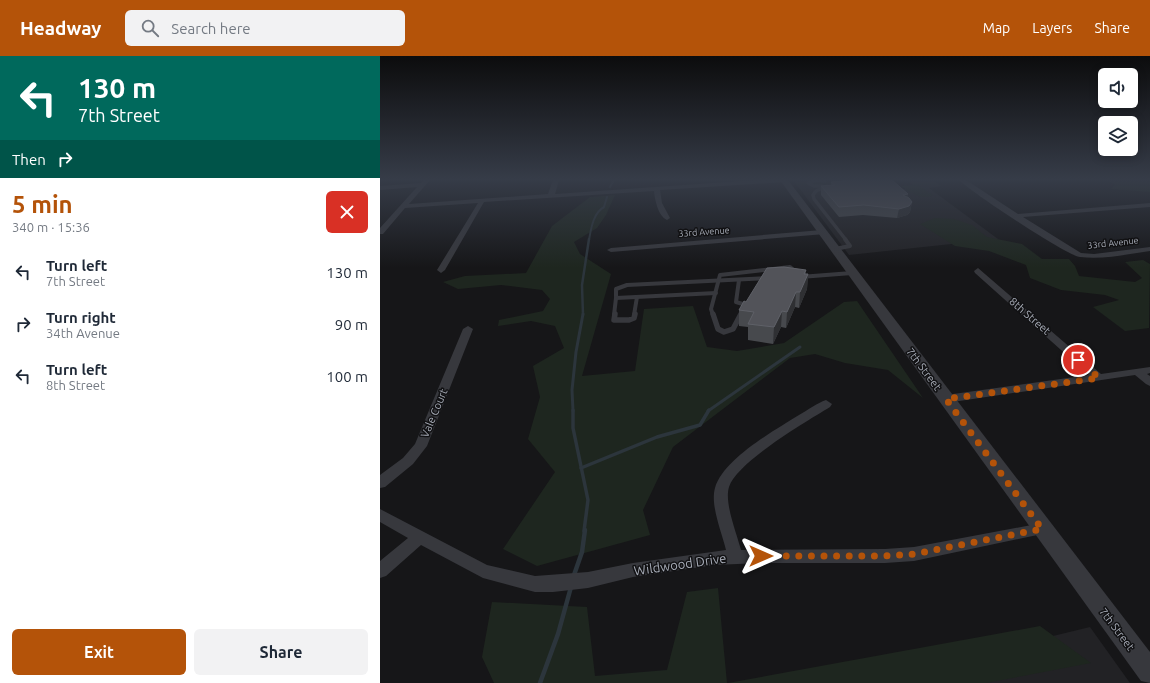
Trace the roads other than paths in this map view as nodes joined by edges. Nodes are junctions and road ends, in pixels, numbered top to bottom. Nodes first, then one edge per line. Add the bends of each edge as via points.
1 (401, 209) edge
2 (477, 209) edge
3 (663, 209) edge
4 (805, 209) edge
5 (822, 209) edge
6 (1006, 209) edge
7 (1098, 209) edge
8 (1016, 216) junction
9 (667, 218) dead end
10 (380, 232) edge
11 (822, 232) junction
12 (835, 249) junction
13 (1150, 249) edge
14 (611, 250) dead end
15 (441, 270) dead end
16 (978, 271) dead end
17 (852, 273) junction
18 (793, 277) edge
19 (800, 277) junction
20 (761, 278) junction
21 (772, 278) edge
22 (738, 280) junction
23 (719, 281) junction
24 (757, 286) edge
25 (716, 293) junction
26 (637, 297) junction
27 (616, 298) junction
28 (749, 299) edge
29 (746, 305) junction
30 (468, 329) dead end
31 (1150, 370) edge
32 (1138, 372) junction
33 (1099, 378) junction
34 (1150, 382) edge
35 (946, 399) junction
36 (826, 404) dead end
37 (380, 483) edge
38 (380, 515) edge
39 (1042, 529) junction
40 (420, 537) junction
41 (735, 556) junction
42 (380, 571) edge
43 (1150, 672) edge

1 - 10 street
2 - 15 street
3 - 9 street
4 - 11 street, 7th Street
5 - 12 lane via 850,246
6 - 8 street
7 - 8 street
8 - 13 street, 33rd Avenue via 1079,255 1094,256
11 - 12 street, 7th Street
11 - 14 street, 33rd Avenue
12 - 17 street, 7th Street
16 - 33 street, 8th Street
17 - 19 lane
17 - 35 street, 7th Street
18 - 19 lane
19 - 23 lane via 795,269 786,267 728,273 720,275
20 - 21 lane
20 - 22 lane
20 - 24 lane
22 - 23 lane
22 - 29 lane via 736,302
23 - 25 lane
23 - 27 lane via 622,286 616,289
25 - 26 lane
25 - 29 lane via 712,313 718,328 722,331 733,329
26 - 27 lane
26 - 27 lane via 634,318 629,320 614,320
28 - 29 lane
30 - 37 street, Vale Court via 420,446 408,461
31 - 32 street
32 - 33 street
32 - 34 street
33 - 35 street
35 - 39 street, 7th Street
36 - 41 street via 746,458 729,473 722,495
38 - 40 street, Wildwood Drive
39 - 41 street, Wildwood Drive via 914,554
39 - 43 street, 7th Street
40 - 41 street, Wildwood Drive via 483,571 535,584 588,580 674,563
40 - 42 street

